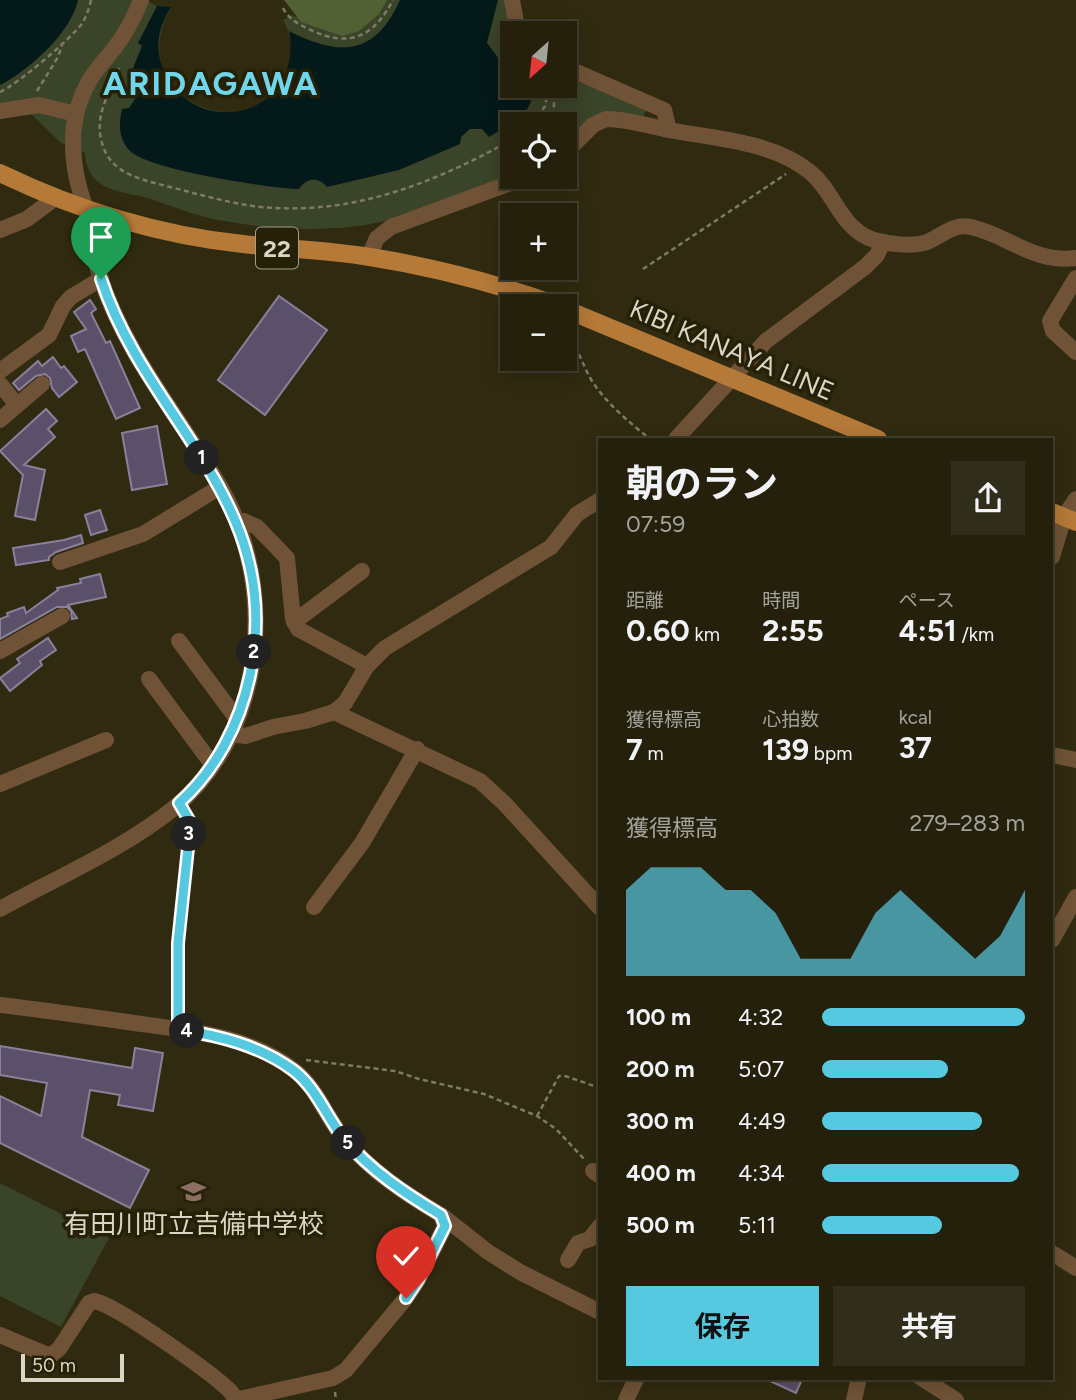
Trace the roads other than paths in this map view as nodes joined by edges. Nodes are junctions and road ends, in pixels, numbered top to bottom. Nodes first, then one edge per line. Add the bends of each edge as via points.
1 (141, 0) edge
2 (512, 0) edge
3 (516, 21) edge
4 (578, 73) edge
5 (0, 111) edge
6 (76, 114) junction
7 (669, 130) junction
8 (577, 141) edge
9 (0, 173) edge
10 (500, 187) edge
11 (55, 198) junction
12 (87, 210) junction
13 (0, 230) edge
14 (883, 242) junction
15 (369, 256) junction
16 (1076, 258) edge
17 (1076, 278) edge
18 (101, 279) junction
19 (520, 294) edge
20 (577, 314) edge
21 (1076, 352) edge
22 (0, 371) edge
23 (732, 378) junction
24 (0, 384) edge
25 (42, 384) dead end
26 (18, 405) junction
27 (0, 420) edge
28 (677, 438) edge
29 (876, 438) edge
30 (220, 487) junction
31 (1076, 499) edge
32 (598, 501) edge
33 (1064, 517) edge
34 (238, 523) junction
35 (1053, 554) edge
36 (60, 562) dead end
37 (362, 571) dead end
38 (62, 616) dead end
39 (294, 622) junction
40 (179, 641) dead end
41 (0, 651) edge
42 (367, 666) junction
43 (149, 679) dead end
44 (334, 712) junction
45 (234, 726) junction
46 (106, 740) dead end
47 (417, 750) junction
48 (1053, 755) edge
49 (1074, 757) edge
50 (212, 764) junction
51 (0, 784) edge
52 (1076, 897) edge
53 (598, 906) edge
54 (314, 907) dead end
55 (0, 909) edge
56 (1053, 938) edge
57 (0, 1005) edge
58 (441, 1215) junction
59 (598, 1229) edge
60 (1053, 1254) edge
61 (569, 1260) dead end
62 (1076, 1268) edge
63 (598, 1311) edge
64 (0, 1335) edge
65 (636, 1380) edge
66 (858, 1380) edge
67 (925, 1380) edge
68 (626, 1400) edge
69 (854, 1400) edge
70 (956, 1400) edge

1 - 6 street via 121,39 87,85
2 - 3 street
4 - 7 street via 664,110
5 - 6 street via 40,105
6 - 12 street via 73,152
7 - 8 street via 606,119
7 - 14 street via 758,146 800,165 820,183 849,225
9 - 11 main road, 22
10 - 15 street via 391,227 377,238
11 - 12 main road, 22
11 - 13 street via 27,219
12 - 15 main road, 22 via 185,235
12 - 18 street
14 - 16 street via 924,243 948,230 970,227 1034,254
14 - 23 street via 865,267 766,341
15 - 19 main road, 22
17 - 21 street via 1050,321
18 - 22 street via 71,297 49,335
18 - 30 street via 132,347
20 - 23 main road, KIBI KANAYA LINE
23 - 28 street
23 - 29 main road, KIBI KANAYA LINE
24 - 26 street
25 - 26 street
26 - 27 street
30 - 34 street
30 - 36 street via 143,534
31 - 33 street
32 - 42 street via 577,514 551,547 385,648
33 - 35 street
34 - 39 street via 257,527 287,558
34 - 45 street via 252,578 255,631 250,674
37 - 39 street
38 - 41 street
39 - 42 street via 306,635
40 - 45 street
42 - 44 street via 345,703
43 - 50 street
44 - 45 street via 246,736
44 - 47 street
45 - 50 street
46 - 51 street
47 - 53 street via 480,781
47 - 54 street via 362,843
48 - 49 street
50 - 55 street via 179,803 141,832
52 - 56 street
57 - 58 street via 178,1029 246,1045 303,1078 359,1157
58 - 63 street via 520,1272
58 - 64 street via 445,1226 418,1280 346,1370 333,1378 235,1400 202,1369 112,1307 94,1301 50,1356
59 - 61 street via 590,1239 578,1243
60 - 62 street
65 - 68 street
66 - 69 street
67 - 70 street

